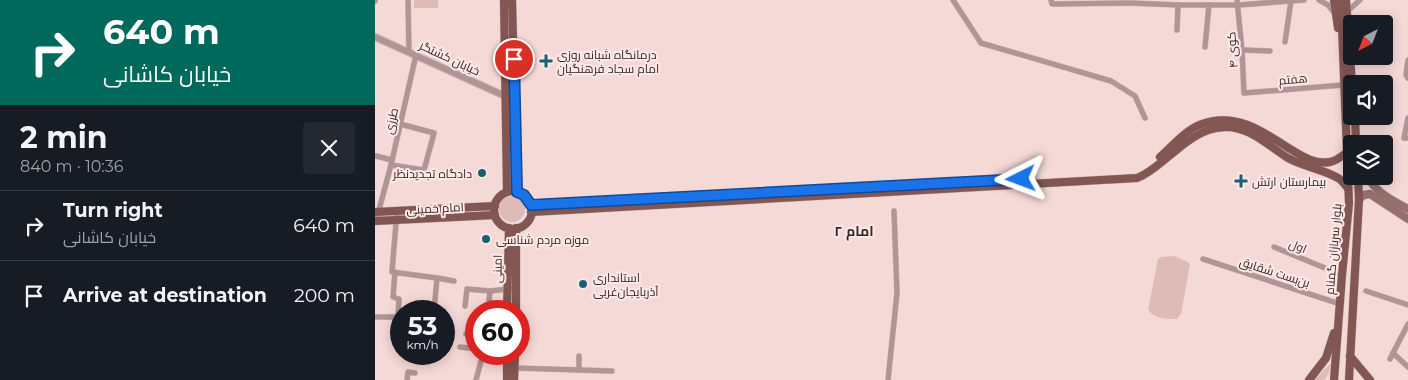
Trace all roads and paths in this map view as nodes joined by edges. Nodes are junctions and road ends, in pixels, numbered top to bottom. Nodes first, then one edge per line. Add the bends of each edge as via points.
1 (408, 0) edge
2 (504, 0) edge
3 (512, 0) edge
4 (953, 0) edge
5 (1304, 0) edge
6 (1319, 0) edge
7 (1334, 0) edge
8 (1341, 0) edge
9 (1346, 0) edge
10 (1360, 0) edge
11 (1129, 1) edge
12 (1291, 1) edge
13 (1051, 2) edge
14 (1237, 2) edge
15 (1180, 3) edge
16 (1351, 4) edge
17 (1209, 5) junction
18 (1335, 15) junction
19 (1346, 15) edge
20 (1343, 20) edge
21 (1177, 30) dead end
22 (1343, 34) edge
23 (375, 37) edge
24 (1285, 42) dead end
25 (1205, 48) dead end
26 (1242, 50) junction
27 (1270, 51) dead end
28 (413, 53) junction
29 (1408, 60) edge
30 (1408, 78) edge
31 (1343, 85) edge
32 (1244, 93) joint
33 (507, 97) junction
34 (515, 98) junction
35 (1145, 118) dead end
36 (1408, 118) edge
37 (400, 124) junction
38 (1408, 138) edge
39 (1343, 155) edge
40 (376, 156) dead end
41 (391, 162) junction
42 (1348, 185) edge
43 (1358, 185) edge
44 (1372, 185) edge
45 (1348, 188) junction
46 (507, 192) junction
47 (517, 192) junction
48 (1359, 199) junction
49 (495, 206) junction
50 (531, 208) junction
51 (1408, 209) edge
52 (397, 211) junction
53 (894, 211) dead end
54 (377, 212) edge
55 (495, 215) junction
56 (1408, 218) edge
57 (376, 221) edge
58 (396, 221) junction
59 (512, 228) junction
60 (1274, 247) dead end
61 (1203, 259) dead end
62 (394, 272) junction
63 (1341, 275) junction
64 (437, 278) junction
65 (454, 281) dead end
66 (508, 288) junction
67 (517, 288) junction
68 (490, 291) junction
69 (1366, 291) dead end
70 (399, 300) edge
71 (434, 300) edge
72 (466, 300) edge
73 (489, 300) edge
74 (507, 300) edge
75 (516, 300) edge
76 (1340, 304) junction
77 (1408, 306) edge
78 (375, 317) edge
79 (390, 317) edge
80 (1339, 320) junction
81 (1407, 327) edge
82 (460, 347) dead end
83 (465, 348) edge
84 (1393, 353) junction
85 (579, 356) dead end
86 (1350, 356) junction
87 (1390, 359) dead end
88 (480, 365) edge
89 (507, 365) edge
90 (1408, 366) edge
91 (515, 368) joint
92 (579, 370) junction
93 (612, 371) dead end
94 (415, 373) dead end
95 (407, 380) edge
96 (476, 380) edge
97 (507, 380) edge
98 (514, 380) edge
99 (888, 380) edge
100 (1309, 380) edge
101 (1334, 380) edge
102 (1349, 380) edge
103 (1370, 380) edge

1 - 28 street, طرزی
2 - 33 main road
3 - 34 main road
4 - 35 street via 981,43 1111,81 1135,96
5 - 12 street
6 - 18 street via 1328,5
7 - 18 main road
8 - 20 main road, بلوار سربازان گمنام
9 - 19 main road, بلوار سربازان گمنام
10 - 16 street
11 - 13 street
11 - 15 street
12 - 14 street
12 - 24 street
14 - 17 street
14 - 26 street, کوی ۴
15 - 17 street
15 - 21 street
17 - 25 street
18 - 22 main road
23 - 28 street, خیابان کشتگر
26 - 27 street
26 - 32 street, کوی ۴
28 - 33 street, خیابان کشتگر
28 - 37 street, طرزی
29 - 30 street
31 - 32 street, هفتم
33 - 34 street, خیابان کشتگر
33 - 46 main road
34 - 47 main road
36 - 38 street via 1404,138
37 - 41 street, طرزی
37 - 41 street via 434,133 424,170
39 - 50 main road via 1328,163 1317,162 1240,121 1214,120 1193,128 1136,173
40 - 41 street
41 - 54 street, طرزی
42 - 45 main road, بلوار سربازان گمنام
43 - 48 main road, بلوار سربازان گمنام
44 - 51 main road
45 - 50 main road via 1339,178 1289,159 1250,133 1220,127 1199,132 1137,178
45 - 63 main road, بلوار سربازان گمنام
46 - 47 main road
46 - 49 main road via 499,197
47 - 50 main road via 524,195
48 - 56 main road via 1370,194
48 - 86 main road, بلوار سربازان گمنام
49 - 52 main road, امام خمینی
49 - 55 main road
50 - 59 main road via 527,222
52 - 54 main road, امام خمینی
52 - 58 street
53 - 99 street via 897,293
54 - 57 street, طرزی
55 - 58 main road, امام خمینی
55 - 59 main road via 500,224
57 - 58 main road, امام خمینی
58 - 62 street
59 - 66 main road, امینی
59 - 67 main road, امینی
60 - 63 street, اول
61 - 76 street, بن‌بست شقایق
62 - 64 street
62 - 70 street via 393,297
63 - 76 main road, بلوار سربازان گمنام
64 - 65 street
64 - 71 street
66 - 67 street
66 - 68 street
66 - 74 main road, امینی
67 - 75 main road, امینی
68 - 72 street via 467,289
68 - 73 street
69 - 77 street
76 - 80 main road, بلوار سربازان گمنام
78 - 79 street
80 - 100 main road via 1326,358
80 - 101 main road, بلوار سربازان گمنام
81 - 84 street
82 - 83 street
84 - 87 street
84 - 90 street
85 - 92 street
86 - 102 main road, بلوار سربازان گمنام
86 - 103 main road
88 - 96 street
89 - 97 main road
91 - 92 street
91 - 98 main road
92 - 93 street
94 - 95 street via 408,372

